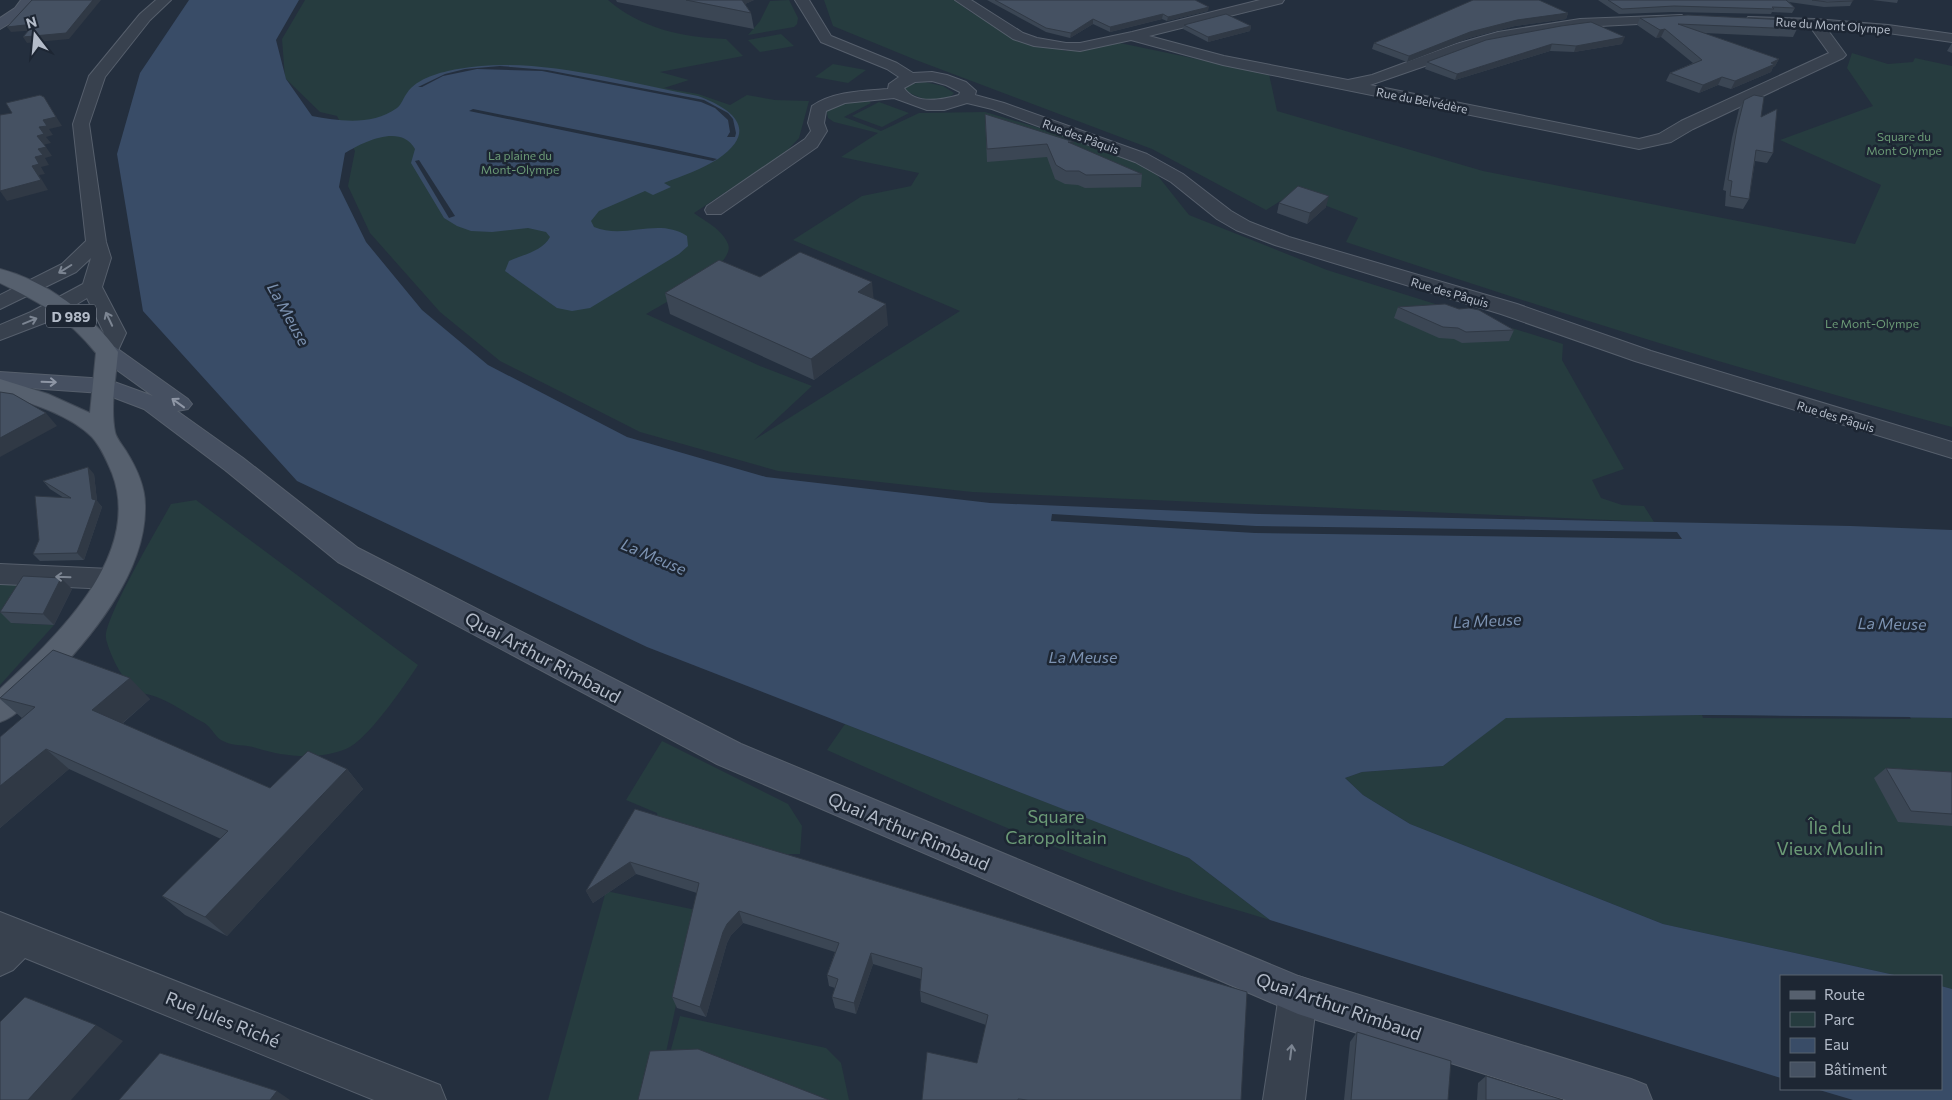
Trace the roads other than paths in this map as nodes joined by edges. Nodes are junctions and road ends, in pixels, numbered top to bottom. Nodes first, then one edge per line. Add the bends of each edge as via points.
1 (28, 0) edge
2 (164, 0) edge
3 (802, 0) edge
4 (962, 0) edge
5 (1277, 0) edge
6 (0, 18) edge
7 (1690, 18) edge
8 (1738, 20) edge
9 (1815, 23) junction
10 (0, 25) edge
11 (1131, 36) junction
12 (1952, 38) edge
13 (910, 78) junction
14 (1333, 82) junction
15 (899, 93) junction
16 (966, 98) junction
17 (714, 210) dead end
18 (96, 242) junction
19 (0, 276) edge
20 (92, 287) junction
21 (28, 290) junction
22 (0, 303) edge
23 (60, 306) junction
24 (0, 333) edge
25 (107, 352) junction
26 (0, 378) edge
27 (0, 386) edge
28 (106, 386) junction
29 (93, 427) junction
30 (1952, 450) edge
31 (234, 464) junction
32 (0, 574) edge
33 (111, 579) junction
34 (0, 709) edge
35 (7, 942) edge
36 (1298, 995) junction
37 (425, 1100) edge
38 (1284, 1100) edge
39 (1631, 1100) edge

1 - 6 main road
1 - 10 main road via 20,11
2 - 18 street via 97,76 81,124
3 - 13 street via 826,39 892,66
4 - 11 street, Rue du Belvédère via 1018,36 1034,42 1066,48
5 - 11 street
7 - 14 street via 1614,20 1534,29 1461,47 1376,79 1357,83
8 - 9 street, Rue du Mont Olympe
9 - 12 street, Rue du Mont Olympe via 1888,28
9 - 14 street, Rue du Belvédère via 1838,55 1665,138 1639,144
11 - 14 street, Rue du Belvédère via 1224,60
13 - 15 street via 895,87
13 - 16 street via 932,77 954,82 968,91
15 - 16 street via 912,102 927,105 944,105
15 - 17 street via 823,104 816,117 819,131 811,143
16 - 30 street, Rue des Pâquis via 998,106 1141,158 1178,178 1224,215 1282,240 1509,309 1643,356
18 - 20 street via 101,258
18 -> 21 street via 69,268
19 - 21 main road, D 989
20 - 23 street
25 -> 20 street via 115,333
21 - 22 street
21 - 23 main road, D 989
24 -> 23 street
23 - 25 main road, D 989 via 89,330
25 - 28 main road
31 -> 25 main road, Quai Arthur Rimbaud / D 989 via 193,413
26 -> 28 main road, Quai Arthur Rimbaud / D 989
27 - 29 main road via 29,394
28 - 29 main road via 102,409
28 - 31 main road, Quai Arthur Rimbaud / D 989 via 152,404
29 - 33 main road via 123,466 133,504 127,539
31 - 36 main road, Quai Arthur Rimbaud / D 989 via 348,555 729,754
33 -> 32 street
33 - 34 main road via 88,617 59,652
35 - 37 street, Rue Jules Riché
38 -> 36 street
36 - 39 main road, Quai Arthur Rimbaud / D 989

